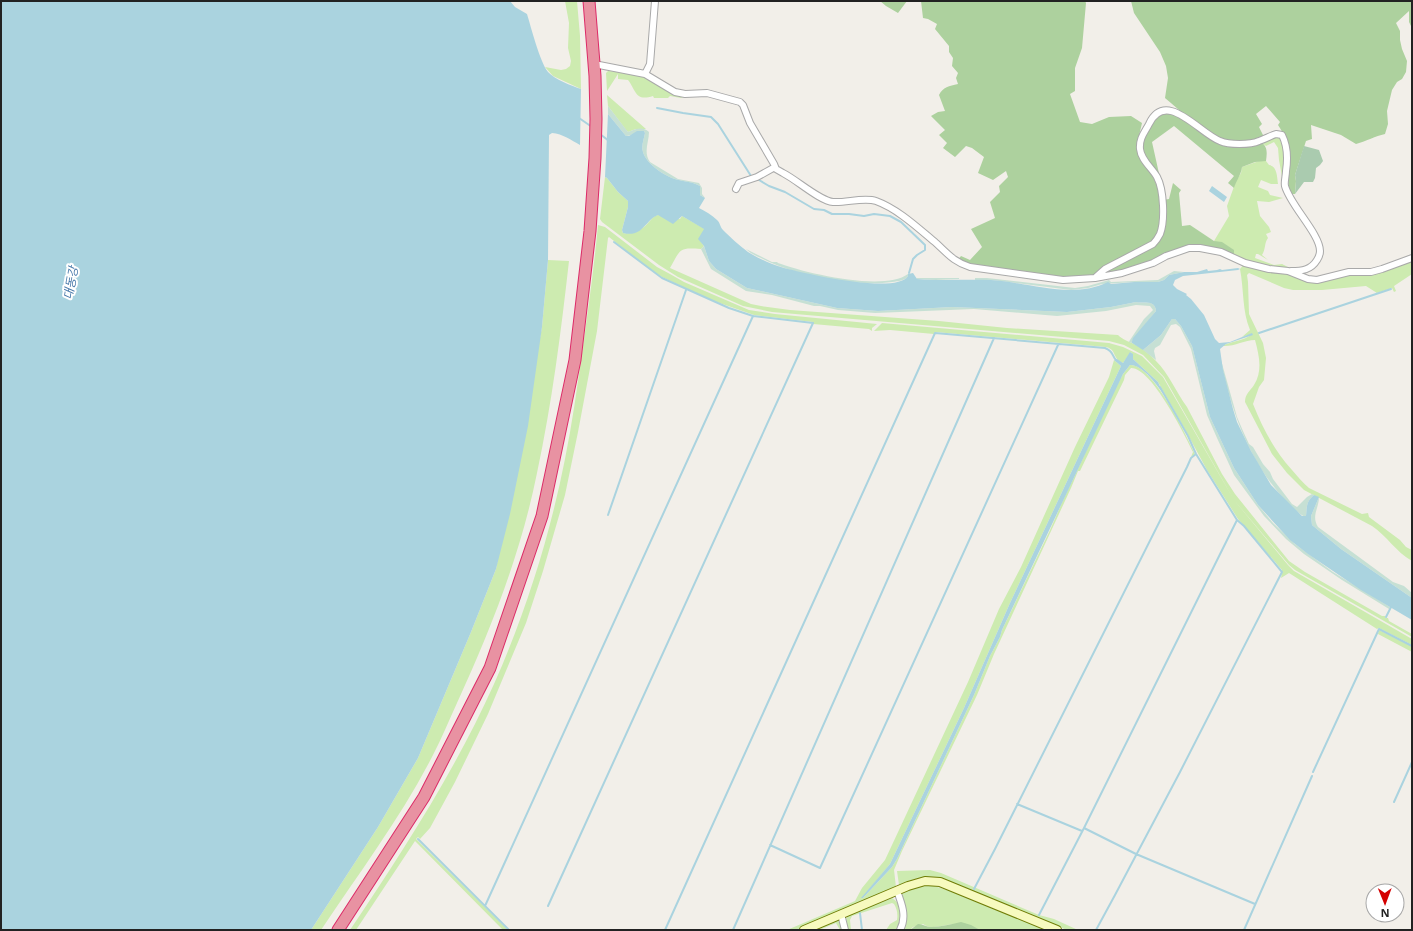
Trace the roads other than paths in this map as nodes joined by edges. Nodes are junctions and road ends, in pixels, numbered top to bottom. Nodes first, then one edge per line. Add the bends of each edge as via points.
1 (589, 1) edge
2 (655, 1) edge
3 (594, 70) junction
4 (644, 74) junction
5 (775, 167) junction
6 (736, 189) dead end
7 (1412, 258) edge
8 (1288, 271) junction
9 (1095, 278) junction
10 (897, 891) junction
11 (841, 914) junction
12 (338, 930) edge
13 (804, 930) edge
14 (845, 930) edge
15 (900, 930) edge
16 (1057, 930) edge

1 - 3 highway
2 - 4 street via 650,64
3 - 4 street
3 - 12 highway via 596,119 590,232 575,360 542,516 490,668 424,797
4 - 5 street via 675,92 706,93 740,102
5 - 6 street via 758,177 739,183
5 - 9 street via 828,201 875,200 919,228 950,258 960,264 1063,280
7 - 8 street via 1371,272 1348,272 1317,280
8 - 9 street via 1245,263 1221,252 1188,248 1136,269
8 - 9 street via 1309,269 1315,264 1320,251 1306,222 1288,196 1285,184 1288,160 1282,135 1276,134 1253,143 1220,142 1184,116 1167,110 1155,114 1142,134 1140,144 1140,152 1157,177 1161,189 1163,222 1158,239 1105,269
10 - 11 main road
10 - 15 street via 904,916
10 - 16 main road via 925,880 940,882
11 - 13 main road
11 - 14 street

